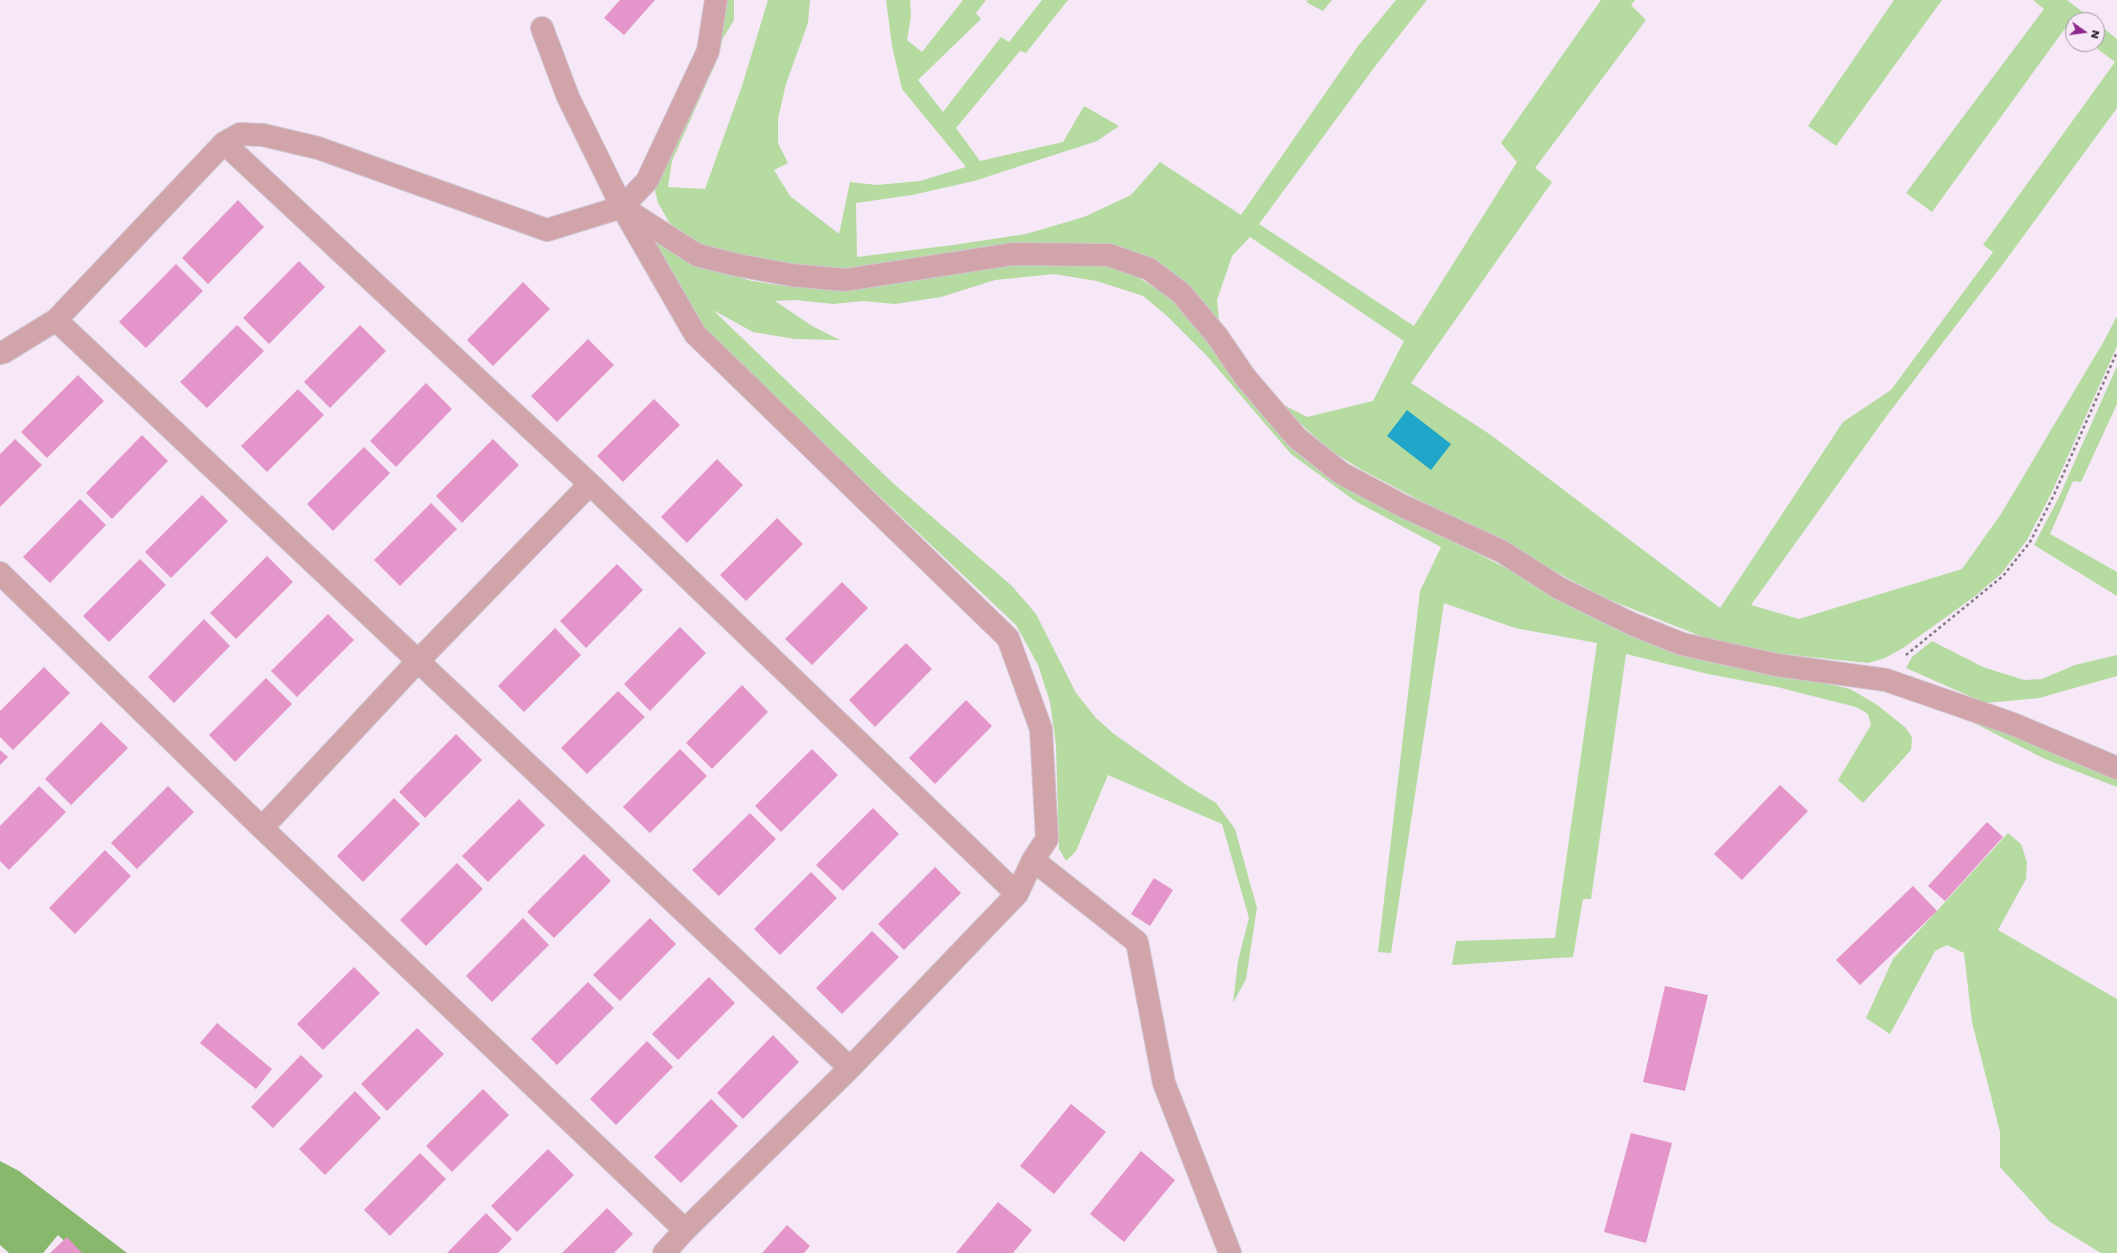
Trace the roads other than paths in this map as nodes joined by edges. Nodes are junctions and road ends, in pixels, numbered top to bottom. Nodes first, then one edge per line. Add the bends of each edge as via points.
1 (716, 0) edge
2 (542, 28) dead end
3 (224, 143) junction
4 (622, 206) junction
5 (56, 320) junction
6 (0, 352) edge
7 (590, 484) junction
8 (0, 573) edge
9 (418, 661) junction
10 (2117, 768) edge
11 (262, 828) junction
12 (1033, 860) junction
13 (1017, 894) junction
14 (850, 1068) junction
15 (684, 1230) junction
16 (664, 1253) edge
17 (1230, 1253) edge

1 - 4 street via 708,51 647,181
2 - 4 street via 568,97
3 - 4 street via 240,134 263,135 318,148 547,230
3 - 5 street
3 - 7 street
4 - 10 street via 697,255 791,275 845,280 1013,254 1109,255 1149,269 1181,293 1217,336 1245,377 1297,438 1341,473 1403,506 1502,551 1559,588 1632,624 1682,644 1777,665 1886,680 2013,724
4 - 12 street via 696,334 1008,638 1041,729 1047,839
5 - 6 street
5 - 9 street
7 - 9 street
7 - 13 street
8 - 11 street
9 - 11 street
9 - 14 street
11 - 15 street
12 - 13 street
12 - 17 street via 1137,942 1164,1083
13 - 14 street
14 - 15 street
15 - 16 street

